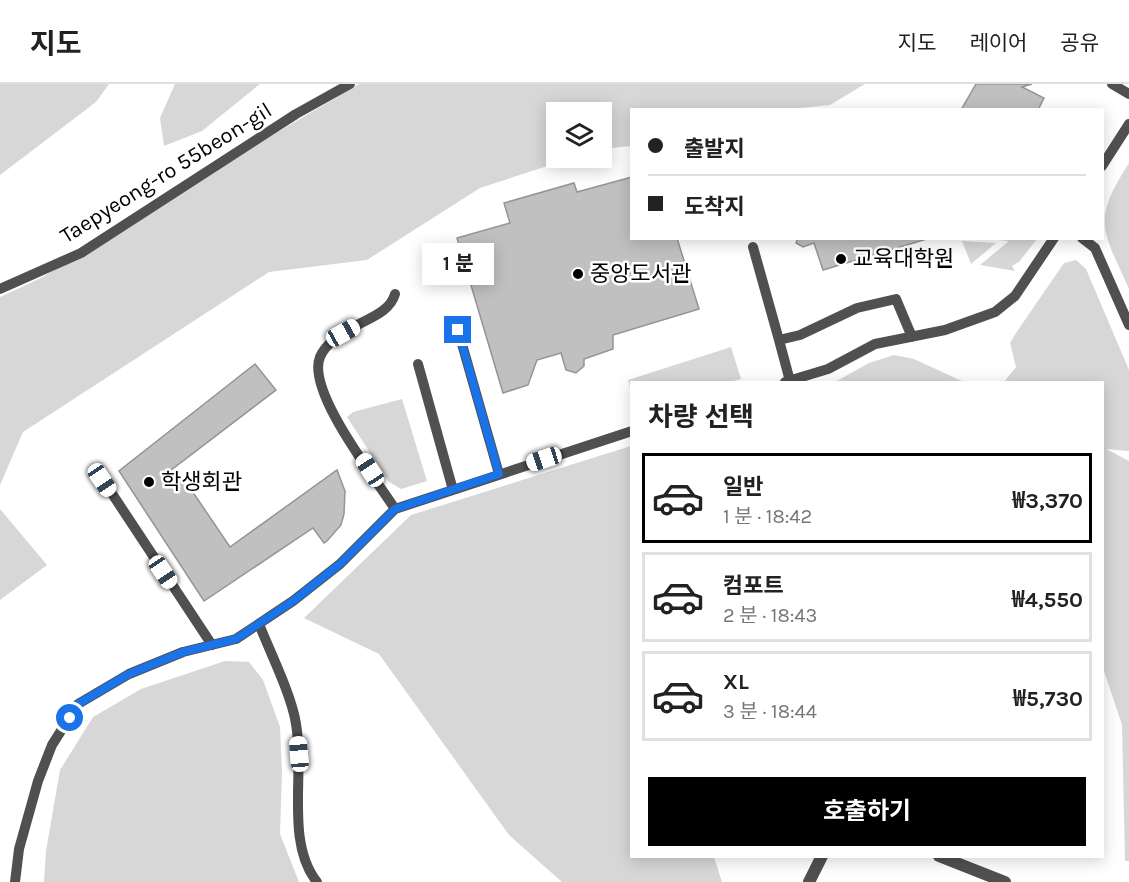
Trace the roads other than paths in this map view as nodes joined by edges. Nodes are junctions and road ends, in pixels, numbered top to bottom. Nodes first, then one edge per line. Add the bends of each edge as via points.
1 (350, 84) edge
2 (1112, 84) edge
3 (1129, 94) edge
4 (1129, 124) edge
5 (1104, 163) edge
6 (1053, 240) edge
7 (1094, 243) edge
8 (753, 247) dead end
9 (0, 289) edge
10 (395, 294) dead end
11 (1129, 326) edge
12 (458, 330) dead end
13 (912, 337) junction
14 (778, 340) junction
15 (418, 364) dead end
16 (788, 381) edge
17 (791, 381) edge
18 (630, 432) edge
19 (499, 474) junction
20 (102, 480) dead end
21 (453, 489) junction
22 (395, 509) junction
23 (259, 624) junction
24 (212, 645) junction
25 (821, 858) edge
26 (944, 858) edge
27 (15, 882) edge
28 (317, 882) edge
29 (809, 882) edge
30 (1005, 882) edge

1 - 9 lane, Taepyeong-ro 55beon-gil via 286,120 81,253
2 - 3 lane
4 - 5 lane
6 - 13 lane via 1016,296 995,312
7 - 11 lane
8 - 14 lane
10 - 22 lane via 388,308 328,344 317,370 331,411
12 - 19 lane
13 - 14 lane via 896,299 857,308 800,335
13 - 17 lane via 875,344 828,369
14 - 16 lane
15 - 21 lane
18 - 19 lane
19 - 21 lane
20 - 24 lane
21 - 22 lane
22 - 23 lane via 340,564
23 - 24 lane via 236,639
23 - 28 lane via 296,722 301,770 298,838
24 - 27 lane via 129,674 78,704 52,745 38,781 19,849
25 - 29 street
26 - 30 street

